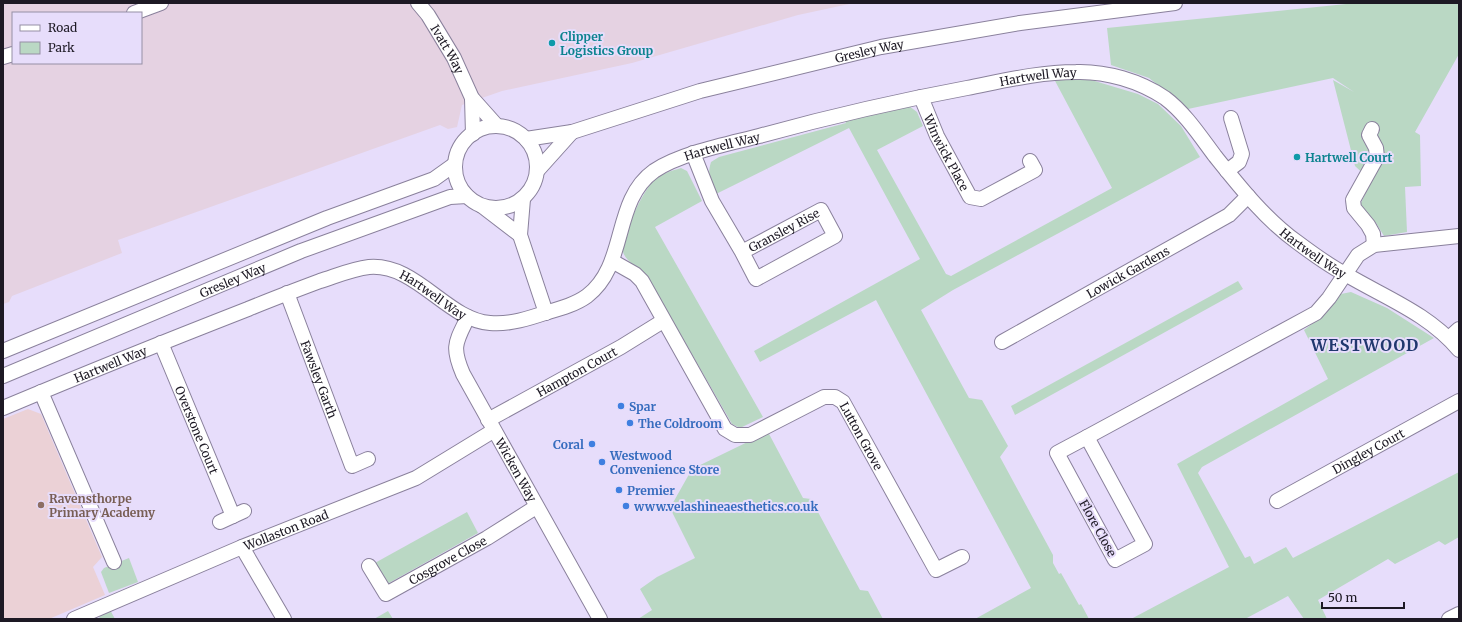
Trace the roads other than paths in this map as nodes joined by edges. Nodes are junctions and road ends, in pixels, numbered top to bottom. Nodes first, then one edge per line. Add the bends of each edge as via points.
1 (162, 3) edge
2 (418, 3) edge
3 (1175, 3) edge
4 (137, 12) edge
5 (921, 97) junction
6 (472, 98) junction
7 (1231, 118) dead end
8 (497, 126) junction
9 (572, 132) junction
10 (473, 134) junction
11 (1369, 134) dead end
12 (526, 139) junction
13 (693, 153) junction
14 (1030, 161) dead end
15 (455, 164) junction
16 (537, 171) junction
17 (1227, 171) junction
18 (467, 196) junction
19 (1248, 196) junction
20 (523, 199) junction
21 (481, 206) junction
22 (520, 235) junction
23 (1459, 236) edge
24 (1374, 245) junction
25 (742, 252) junction
26 (612, 261) junction
27 (1344, 274) junction
28 (287, 293) junction
29 (546, 313) junction
30 (468, 317) junction
31 (663, 321) junction
32 (1454, 334) edge
33 (1002, 342) dead end
34 (162, 343) junction
35 (1459, 350) edge
36 (3, 351) edge
37 (3, 376) edge
38 (41, 392) junction
39 (1459, 401) edge
40 (3, 408) edge
41 (491, 425) junction
42 (1087, 437) junction
43 (368, 459) dead end
44 (1277, 501) dead end
45 (536, 507) junction
46 (232, 516) dead end
47 (242, 547) junction
48 (962, 557) dead end
49 (114, 562) dead end
50 (369, 566) dead end
51 (1459, 614) edge
52 (83, 617) edge
53 (284, 619) edge
54 (600, 619) edge
55 (1449, 619) edge

1 - 4 street
2 - 6 street, Ivatt Way via 454,58
3 - 9 street, Gresley Way via 1020,23 881,47 700,91
5 - 13 street, Hartwell Way
5 - 14 street, Winwick Place via 937,136 970,197 981,199 1034,170
5 - 17 street, Hartwell Way via 1042,74 1096,72 1135,82 1165,99 1185,117
6 - 8 street, Ivatt Way
6 - 10 street, Ivatt Way
7 - 17 street via 1242,154 1239,162
8 - 10 street via 484,128
8 - 12 street via 508,128
9 - 12 street, Gresley Way
9 - 16 street
10 - 15 street via 464,142
11 - 24 street via 1376,148 1377,157 1353,200 1354,208 1373,234
12 - 16 street via 536,159
13 - 25 street, Gransley Rise via 712,201
13 - 26 street, Hartwell Way via 655,171 635,190
15 - 18 street via 459,184
15 - 36 street, Gresley Way via 434,179 326,218
16 - 20 street via 530,191
17 - 19 street, Hartwell Way
18 - 21 street
18 - 37 street, Gresley Way via 450,197 301,251
19 - 27 street, Hartwell Way via 1291,238
19 - 33 street, Lowick Gardens via 1229,215
20 - 21 street via 503,208
20 - 22 street
21 - 22 street
22 - 29 street
23 - 24 street
24 - 27 street, Flore Close via 1358,255
25 - 25 street, Gransley Rise via 821,210 835,236 756,279
26 - 29 street, Hartwell Way via 607,275 586,297
26 - 31 street, Lutton Grove via 638,277
27 - 32 street, Hartwell Way
27 - 42 street, Flore Close via 1316,313
28 - 30 street, Hartwell Way via 345,272 367,267 388,268 417,283
28 - 34 street, Hartwell Way
28 - 43 street, Fawsley Garth via 347,468
29 - 30 street, Hartwell Way via 516,321 489,323
30 - 41 street, Wicken Way via 456,343 456,357
31 - 41 street, Hampton Court
31 - 48 street, Lutton Grove via 725,429 735,435 750,435 824,397 835,397 843,402 936,570
32 - 35 street, Hartwell Way
34 - 38 street, Hartwell Way
34 - 46 street, Overstone Court
38 - 40 street, Hartwell Way
38 - 49 street
39 - 44 street, Dingley Court
41 - 45 street, Wicken Way
41 - 47 street, Wollaston Road via 416,478
42 - 42 street, Flore Close via 1145,544 1115,560 1057,453
45 - 50 street, Cosgrove Close via 487,538 386,594
45 - 54 street, Wicken Way
47 - 52 street, Wollaston Road
47 - 53 street
51 - 55 street

